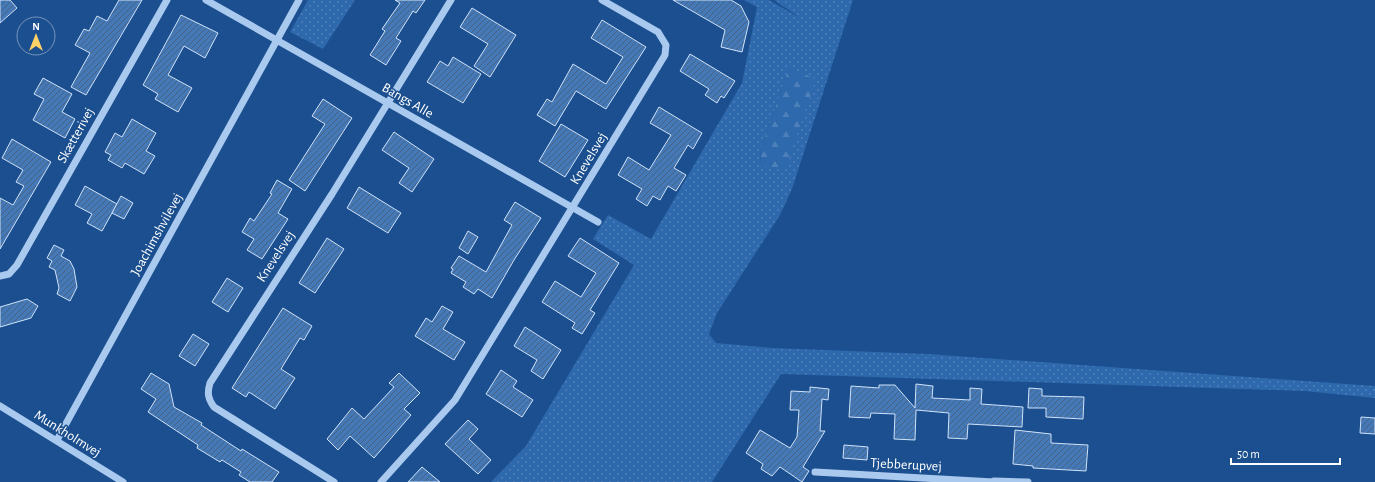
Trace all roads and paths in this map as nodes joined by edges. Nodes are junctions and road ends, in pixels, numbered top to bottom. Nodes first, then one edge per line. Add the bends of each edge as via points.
1 (167, 0) edge
2 (206, 0) edge
3 (299, 0) edge
4 (451, 0) edge
5 (602, 0) edge
6 (277, 40) junction
7 (387, 103) junction
8 (573, 208) junction
9 (598, 222) dead end
10 (0, 276) edge
11 (0, 406) edge
12 (57, 440) junction
13 (816, 472) dead end
14 (994, 481) edge
15 (123, 482) edge
16 (334, 482) edge
17 (381, 482) edge
18 (1028, 482) edge

1 - 10 street, Skætterivej via 18,265 9,274
2 - 6 street, Bangs Alle
3 - 6 street, Joachimshvilevej
4 - 7 street, Knevelsvej
5 - 8 street, Knevelsvej via 658,32 665,42 666,50 659,66
6 - 7 street, Bangs Alle
6 - 12 street, Joachimshvilevej
7 - 8 street, Bangs Alle
7 - 16 street, Knevelsvej via 208,388 208,397 214,407
8 - 9 street, Bangs Alle
8 - 17 street, Knevelsvej via 455,400
11 - 12 street, Munkholmvej
12 - 15 street, Munkholmvej
13 - 14 street, Tjebberupvej
14 - 18 street, Tjebberupvej

